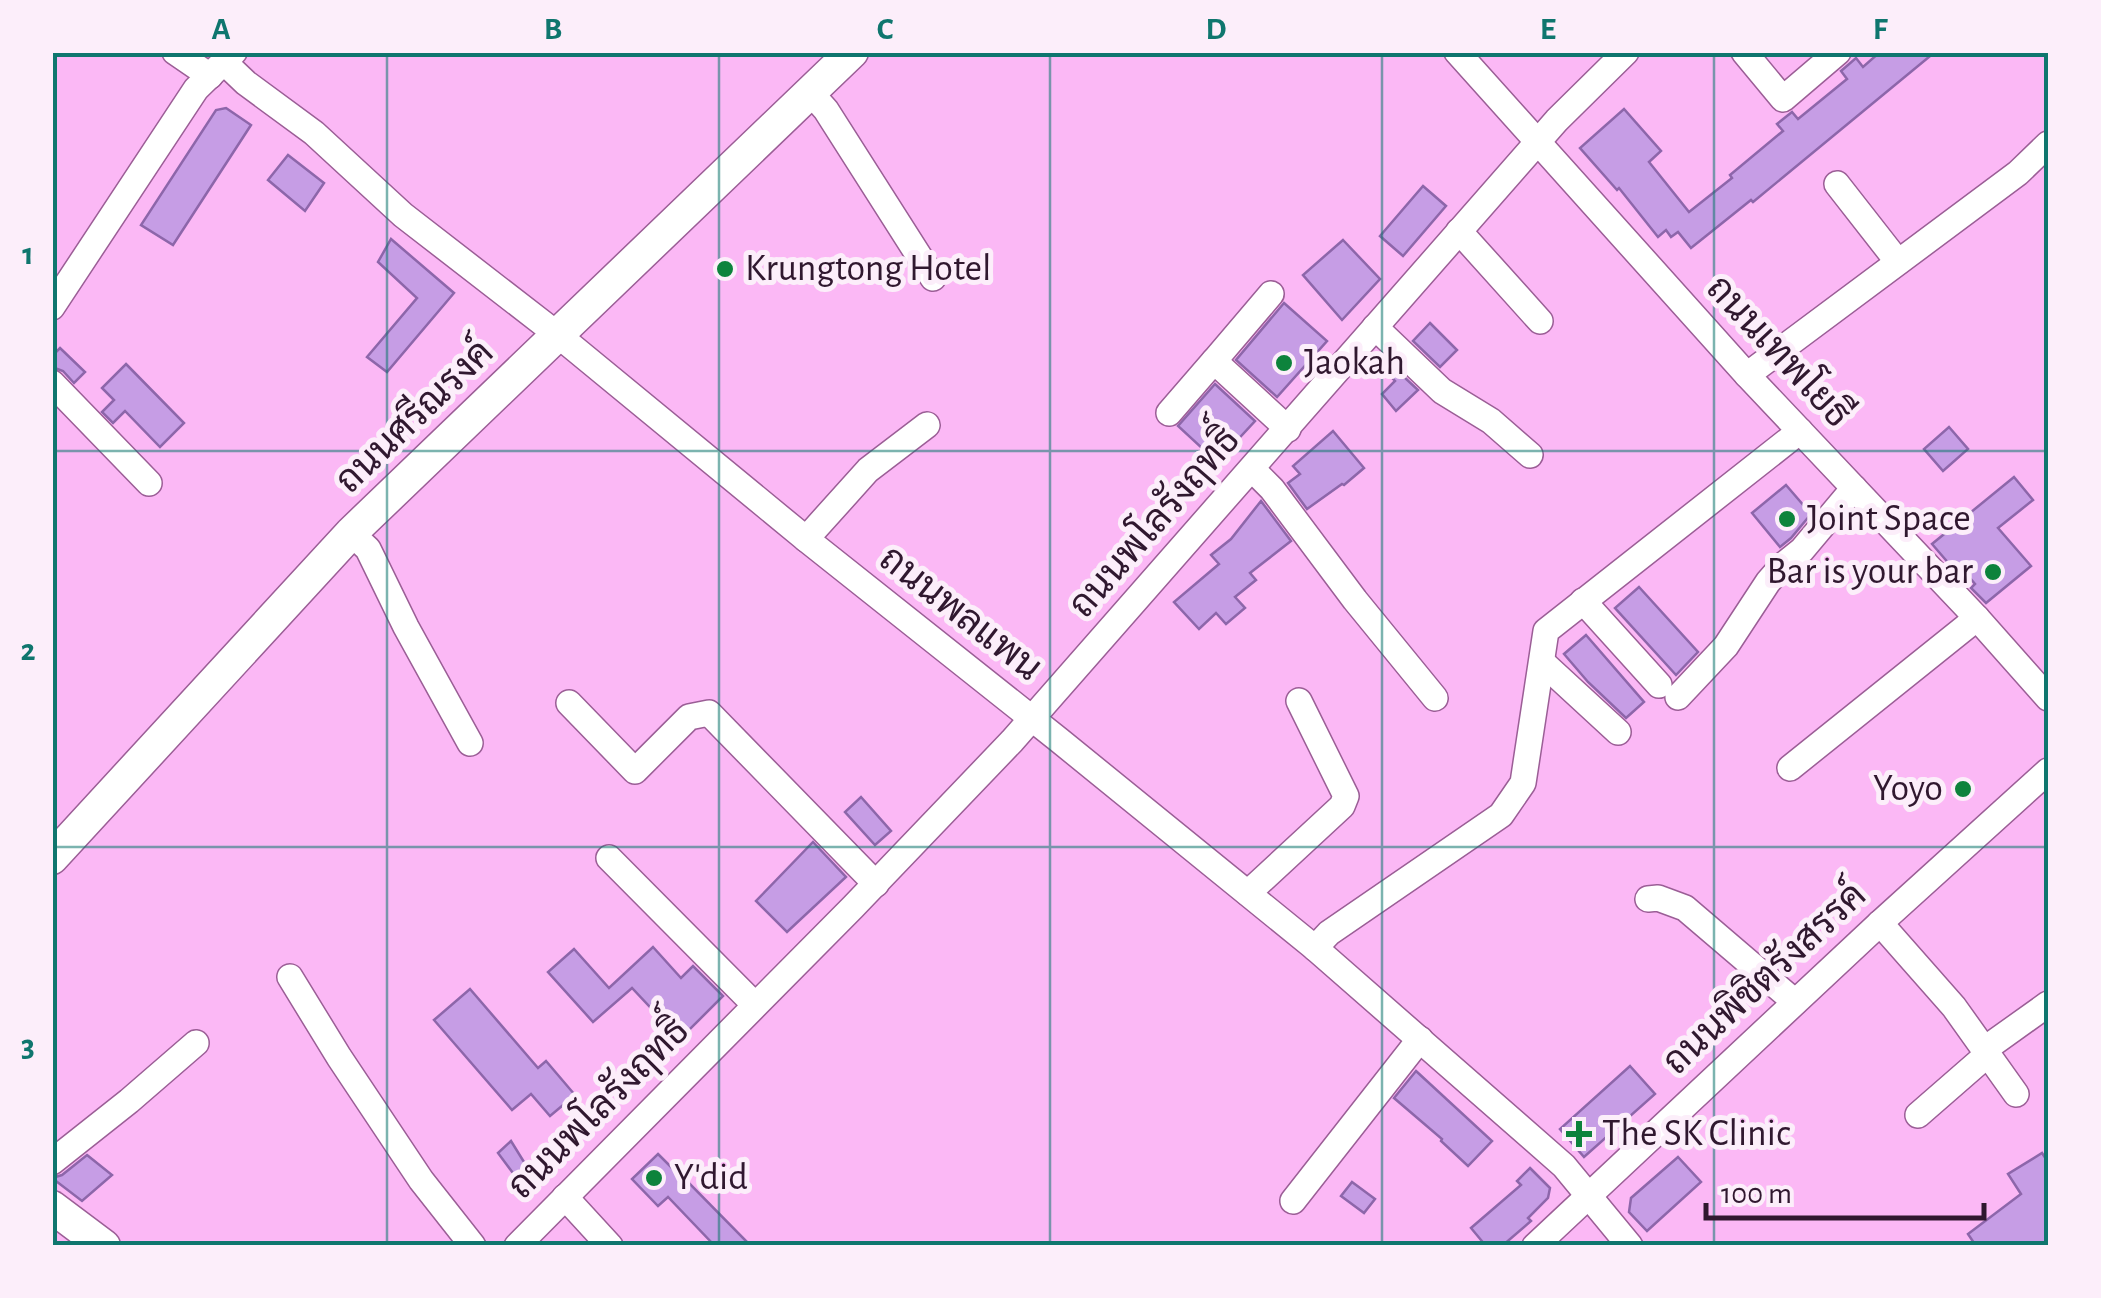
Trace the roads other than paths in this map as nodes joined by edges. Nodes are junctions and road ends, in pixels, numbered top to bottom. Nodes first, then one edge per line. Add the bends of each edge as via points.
1 (175, 52) edge
2 (852, 52) edge
3 (1458, 52) edge
4 (1626, 52) edge
5 (1744, 52) edge
6 (1838, 52) edge
7 (223, 63) edge
8 (810, 92) junction
9 (1538, 143) junction
10 (2048, 144) edge
11 (1838, 184) dead end
12 (1459, 231) junction
13 (1898, 262) junction
14 (933, 278) dead end
15 (1271, 294) dead end
16 (52, 308) edge
17 (1540, 322) dead end
18 (1375, 327) junction
19 (558, 335) junction
20 (1214, 361) junction
21 (1746, 375) junction
22 (52, 383) edge
23 (1169, 413) dead end
24 (927, 425) dead end
25 (1288, 428) junction
26 (1800, 431) junction
27 (1530, 456) dead end
28 (1252, 469) junction
29 (149, 483) dead end
30 (1854, 488) junction
31 (351, 533) junction
32 (806, 539) junction
33 (1583, 601) junction
34 (1977, 618) junction
35 (1542, 662) junction
36 (1436, 698) dead end
37 (2048, 698) edge
38 (1299, 702) dead end
39 (569, 703) dead end
40 (1032, 719) junction
41 (1618, 732) dead end
42 (470, 743) dead end
43 (1790, 768) dead end
44 (2048, 771) edge
45 (52, 858) edge
46 (609, 858) dead end
47 (876, 884) junction
48 (1248, 893) junction
49 (1648, 899) dead end
50 (1880, 923) junction
51 (1315, 948) junction
52 (290, 977) dead end
53 (1795, 1002) junction
54 (2048, 1004) edge
55 (755, 1005) junction
56 (1420, 1039) junction
57 (196, 1043) dead end
58 (1986, 1052) junction
59 (2016, 1094) dead end
60 (1918, 1115) dead end
61 (52, 1162) edge
62 (1588, 1196) junction
63 (565, 1198) junction
64 (1294, 1201) dead end
65 (52, 1207) edge
66 (104, 1246) edge
67 (473, 1246) edge
68 (517, 1246) edge
69 (610, 1246) edge
70 (1536, 1246) edge
71 (1630, 1246) edge

1 - 7 street, ถนนพลแพน
2 - 8 main road, ถนนศรีณรงค์
3 - 9 street, ถนนเทพโยธี
4 - 9 street, ถนนพโลรังฤทธิ์
5 - 6 street via 1783,99
7 - 16 street via 196,90
7 - 19 street, ถนนพลแพน
8 - 14 street
8 - 19 main road, ถนนศรีณรงค์
9 - 12 street, ถนนพโลรังฤทธิ์
9 - 21 street, ถนนเทพโยธี
10 - 13 street via 2018,174
11 - 13 street
12 - 17 street
12 - 18 street, ถนนพโลรังฤทธิ์
13 - 21 street
15 - 20 street
18 - 25 street, ถนนพโลรังฤทธิ์
18 - 27 street via 1442,391
19 - 31 main road, ถนนศรีณรงค์
19 - 32 street, ถนนพลแพน
20 - 23 street
20 - 25 street
21 - 26 street, ถนนเทพโยธี
22 - 29 street
24 - 32 street via 868,470
25 - 28 street, ถนนพโลรังฤทธิ์
26 - 30 street, ถนนเทพโยธี
26 - 33 street
28 - 36 street
28 - 40 street, ถนนพโลรังฤทธิ์
30 - 33 street via 1768,582 1726,646 1668,691
30 - 34 street, ถนนเทพโยธี
31 - 42 street via 368,549
31 - 45 main road, ถนนศรีณรงค์
32 - 40 street, ถนนพลแพน
33 - 35 street via 1546,631
34 - 37 street, ถนนเทพโยธี
34 - 43 street
35 - 41 street
35 - 51 street via 1523,783 1502,815
38 - 48 street via 1346,796
39 - 47 street via 635,771 690,717 709,713
40 - 47 street, ถนนพโลรังฤทธิ์
40 - 48 street, ถนนพลแพน
44 - 50 street, ถนนพิชิตรังสรรค์
46 - 55 street
47 - 55 street, ถนนพโลรังฤทธิ์
48 - 51 street, ถนนพลแพน
49 - 53 street via 1685,908
50 - 53 street, ถนนพิชิตรังสรรค์
50 - 58 street
51 - 56 street, ถนนพลแพน
52 - 67 street via 421,1180
53 - 62 street, ถนนพิชิตรังสรรค์
54 - 58 street
55 - 63 street, ถนนพโลรังฤทธิ์
56 - 62 street, ถนนพลแพน via 1564,1166
56 - 64 street
57 - 61 street
58 - 59 street
58 - 60 street
62 - 70 street, ถนนพิชิตรังสรรค์
62 - 71 street, ถนนพลแพน
63 - 68 street, ถนนพโลรังฤทธิ์
63 - 69 street
65 - 66 main road

